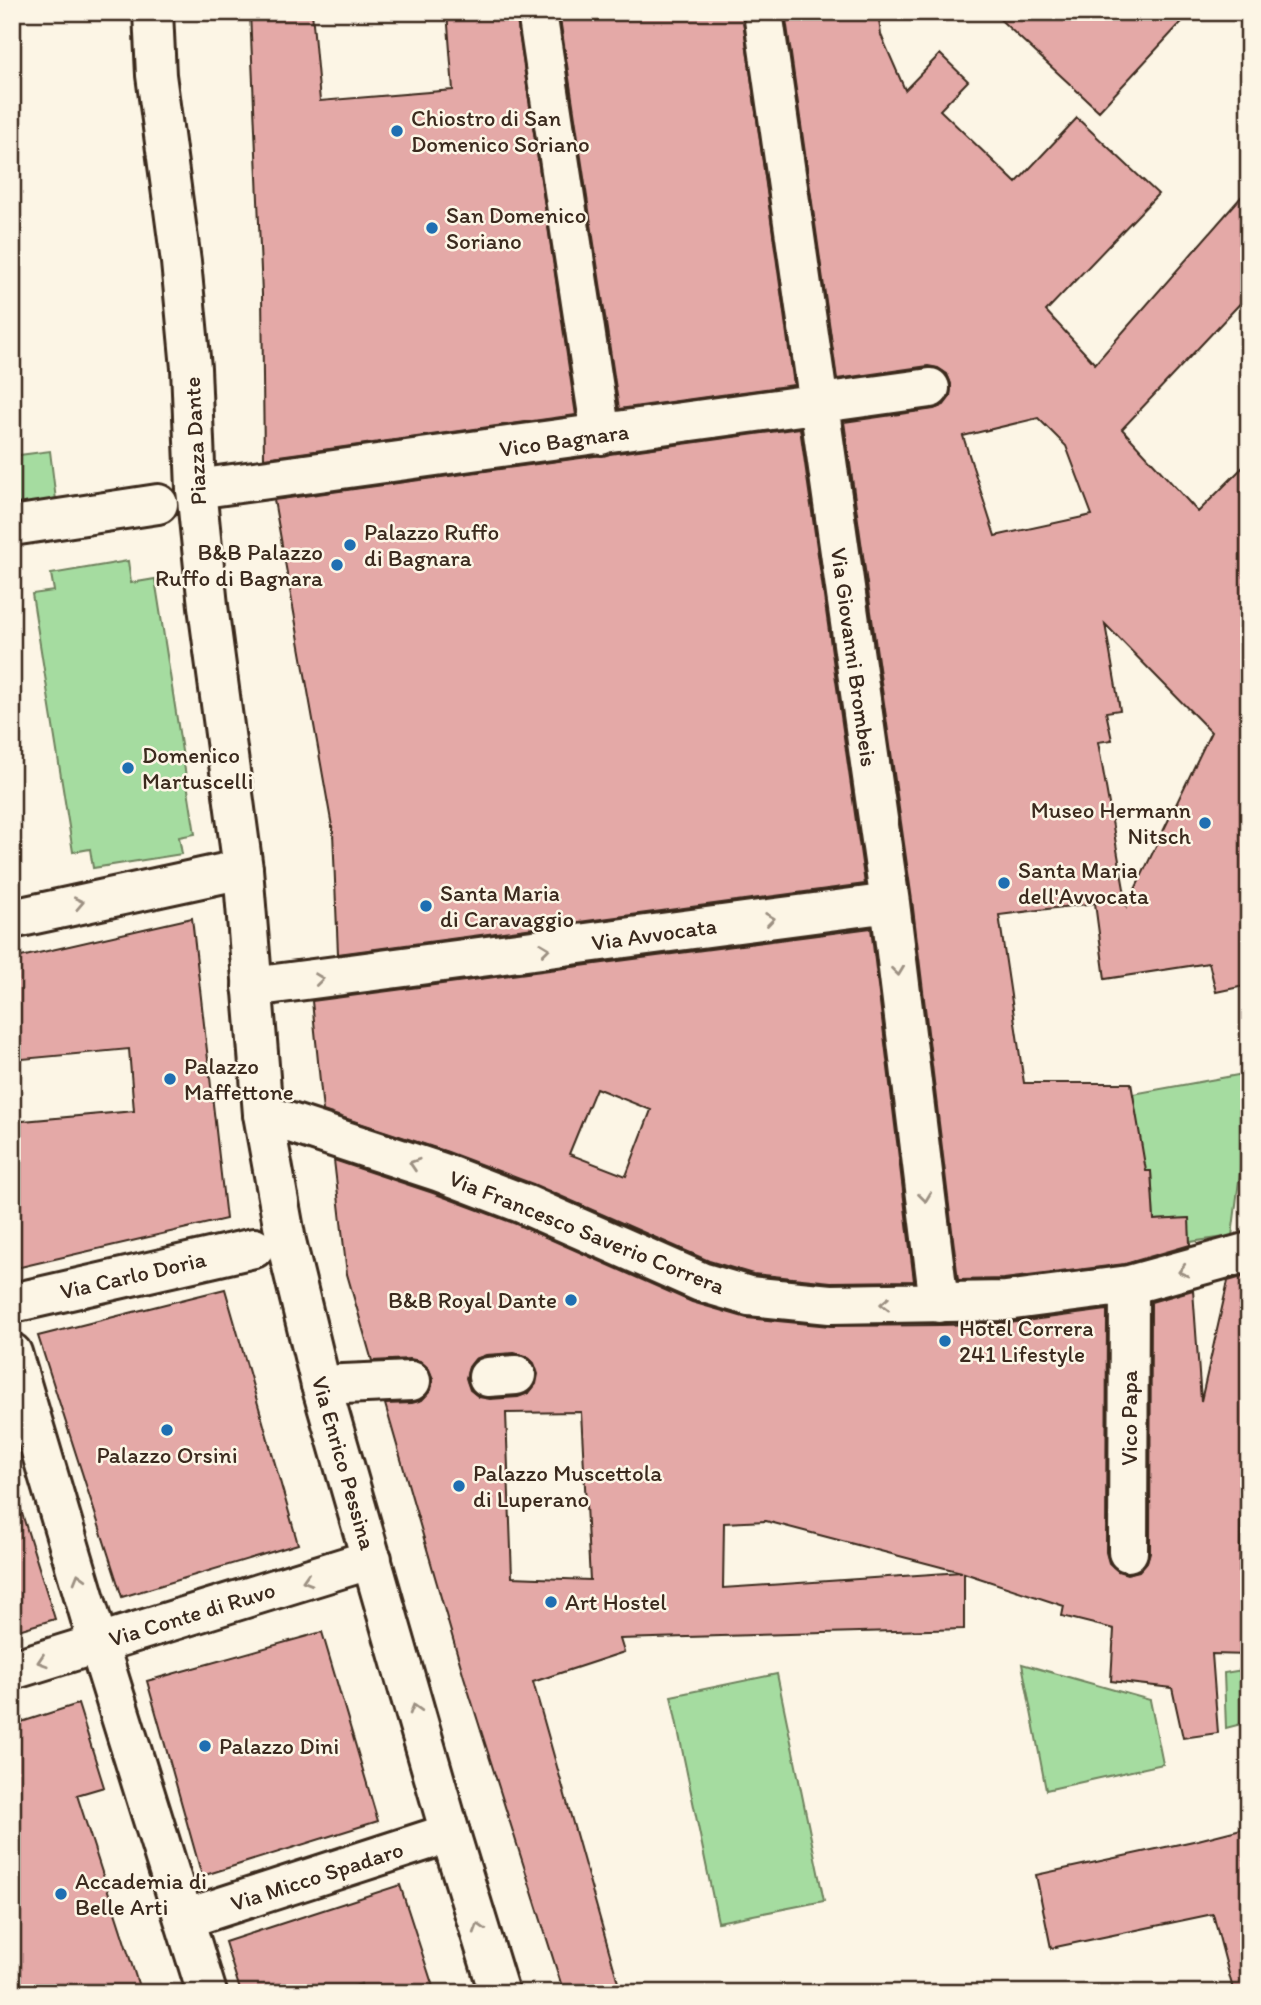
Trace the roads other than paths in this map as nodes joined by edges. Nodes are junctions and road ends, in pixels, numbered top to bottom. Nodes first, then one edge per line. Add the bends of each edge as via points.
1 (153, 12) edge
2 (537, 12) edge
3 (763, 12) edge
4 (930, 388) dead end
5 (818, 405) junction
6 (601, 435) junction
7 (196, 489) junction
8 (158, 503) dead end
9 (12, 526) edge
10 (243, 869) junction
11 (890, 903) junction
12 (12, 919) edge
13 (247, 921) joint
14 (252, 987) junction
15 (263, 1114) junction
16 (254, 1248) dead end
17 (1249, 1252) edge
18 (1129, 1285) junction
19 (13, 1303) edge
20 (939, 1303) junction
21 (12, 1353) edge
22 (411, 1381) dead end
23 (321, 1385) junction
24 (1128, 1552) dead end
25 (372, 1559) junction
26 (98, 1643) junction
27 (12, 1670) edge
28 (450, 1833) junction
29 (184, 1919) junction
30 (207, 1993) edge
31 (499, 1993) edge

1 - 7 street, Piazza Dante via 156,75 191,368
2 - 6 street
3 - 5 street, Via Giovanni Brombeis
4 - 5 street, Vico Bagnara
5 - 6 street, Vico Bagnara
5 - 11 street, Via Giovanni Brombeis
6 - 7 street, Vico Bagnara
7 - 10 street, Piazza Dante
8 - 9 street
12 -> 10 street
10 - 13 street, Piazza Dante
14 -> 11 street, Via Avvocata
11 -> 20 street, Via Giovanni Brombeis
13 - 14 street, Via Enrico Pessina
14 - 15 street, Via Enrico Pessina
20 -> 15 street, Via Francesco Saverio Correra via 830,1304 725,1290 474,1185
15 - 23 street, Via Enrico Pessina via 286,1241
16 - 19 street, Via Carlo Doria
17 -> 18 street, Via Francesco Saverio Correra
18 - 20 street, Via Francesco Saverio Correra via 1006,1301
18 - 24 street, Vico Papa
26 -> 21 street
22 - 23 street
23 - 25 street, Via Enrico Pessina
25 -> 26 street, Via Conte di Ruvo
28 -> 25 street, Via Enrico Pessina
26 -> 27 street, Via Conte di Ruvo
26 - 29 street
28 - 29 street, Via Micco Spadaro
31 -> 28 street, Via Enrico Pessina
29 - 30 street

